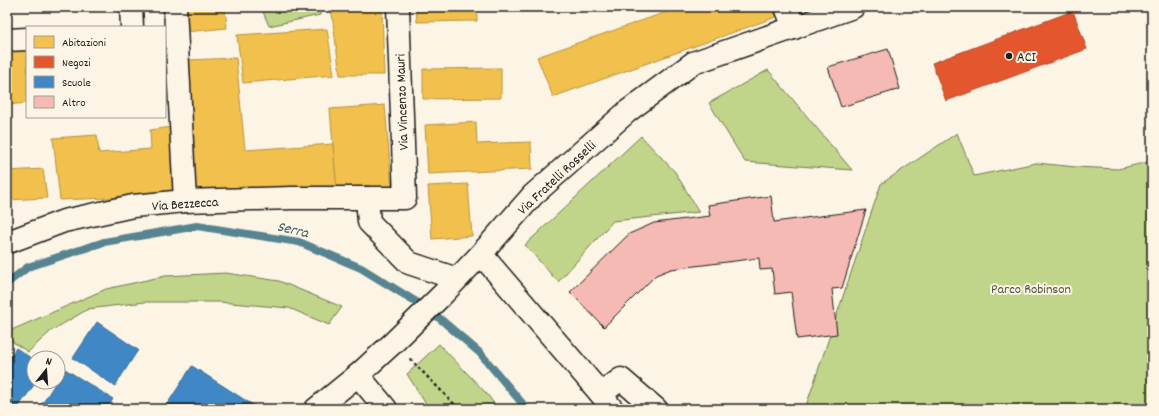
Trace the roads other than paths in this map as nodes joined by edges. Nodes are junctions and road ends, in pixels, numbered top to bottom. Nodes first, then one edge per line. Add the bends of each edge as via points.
1 (131, 7) edge
2 (175, 7) edge
3 (398, 7) edge
4 (786, 7) edge
5 (853, 7) edge
6 (132, 26) edge
7 (794, 28) junction
8 (171, 34) edge
9 (26, 39) edge
10 (7, 40) edge
11 (166, 99) edge
12 (180, 114) junction
13 (367, 198) junction
14 (405, 198) joint
15 (184, 201) junction
16 (7, 241) edge
17 (481, 254) junction
18 (450, 286) junction
19 (358, 375) junction
20 (607, 402) edge
21 (316, 409) edge
22 (386, 409) edge
23 (656, 409) edge

1 - 6 street
2 - 8 street
3 - 14 street, Via Vincenzo Mauri
4 - 7 street
5 - 7 street, Via Fratelli Rosselli
7 - 17 street, Via Fratelli Rosselli via 693,63 628,111 533,195
8 - 12 street
9 - 10 street
11 - 12 street
12 - 15 street
13 - 14 street, Via Bezzecca
13 - 15 street, Via Bezzecca
13 - 18 street via 369,222 409,263
15 - 16 street, Via Bezzecca via 133,206 64,221
17 - 18 street, Via Fratelli Rosselli
17 - 20 street
18 - 19 street, Via Fratelli Rosselli
19 - 21 street, Via Fratelli Rosselli
19 - 22 street
20 - 23 street via 621,379

